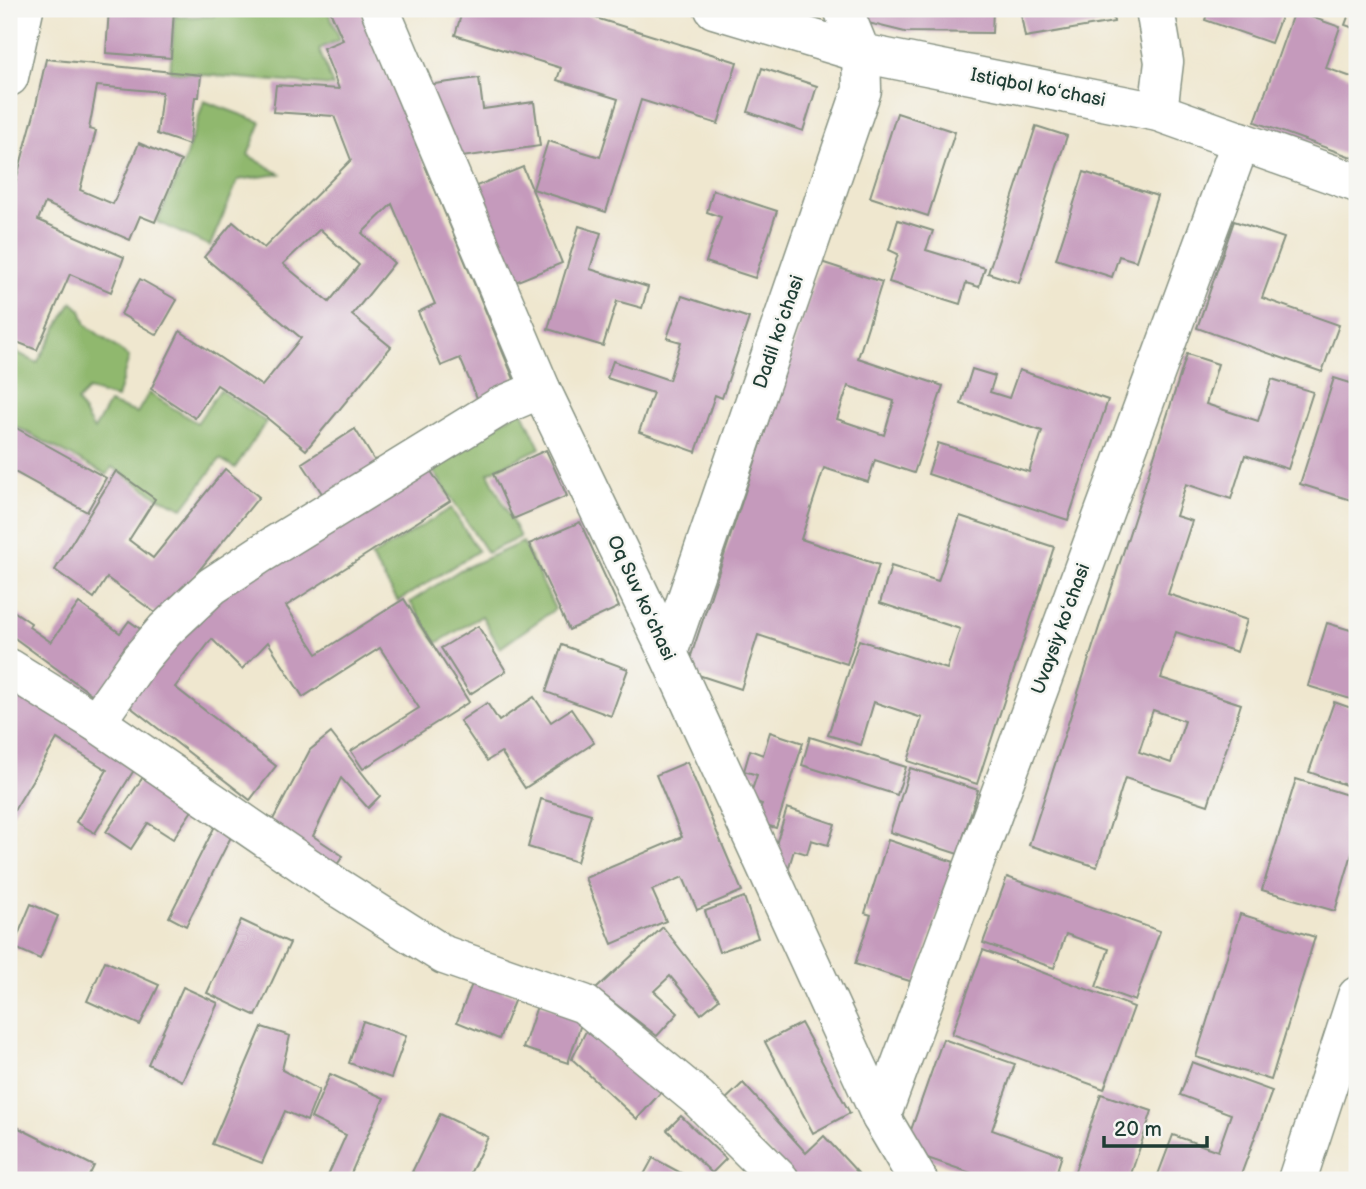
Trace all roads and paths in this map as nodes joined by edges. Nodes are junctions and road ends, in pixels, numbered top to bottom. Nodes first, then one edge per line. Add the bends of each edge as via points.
1 (24, 9) edge
2 (380, 9) edge
3 (714, 9) edge
4 (843, 9) edge
5 (1155, 9) edge
6 (861, 53) junction
7 (9, 77) edge
8 (1158, 112) junction
9 (1241, 141) junction
10 (1357, 183) edge
11 (541, 389) junction
12 (668, 653) junction
13 (9, 668) edge
14 (96, 722) junction
15 (1357, 996) edge
16 (881, 1117) junction
17 (780, 1180) edge
18 (918, 1180) edge
19 (1297, 1180) edge

1 - 7 street
2 - 11 street, Oq Suv koʻchasi
3 - 6 street, Istiqbol koʻchasi
4 - 6 street, Dadil koʻchasi
5 - 8 street via 1164,62
6 - 8 street, Istiqbol koʻchasi
6 - 12 street, Dadil koʻchasi via 863,90
8 - 9 street, Istiqbol koʻchasi
9 - 10 street, Istiqbol koʻchasi
9 - 16 street, Uvaysiy koʻchasi
11 - 12 street, Oq Suv koʻchasi
11 - 14 street via 501,406 212,586 141,658
12 - 16 street, Oq Suv koʻchasi
13 - 14 street
14 - 17 street via 444,955 584,1004 698,1098
15 - 19 street
16 - 18 street, Oq Suv koʻchasi

